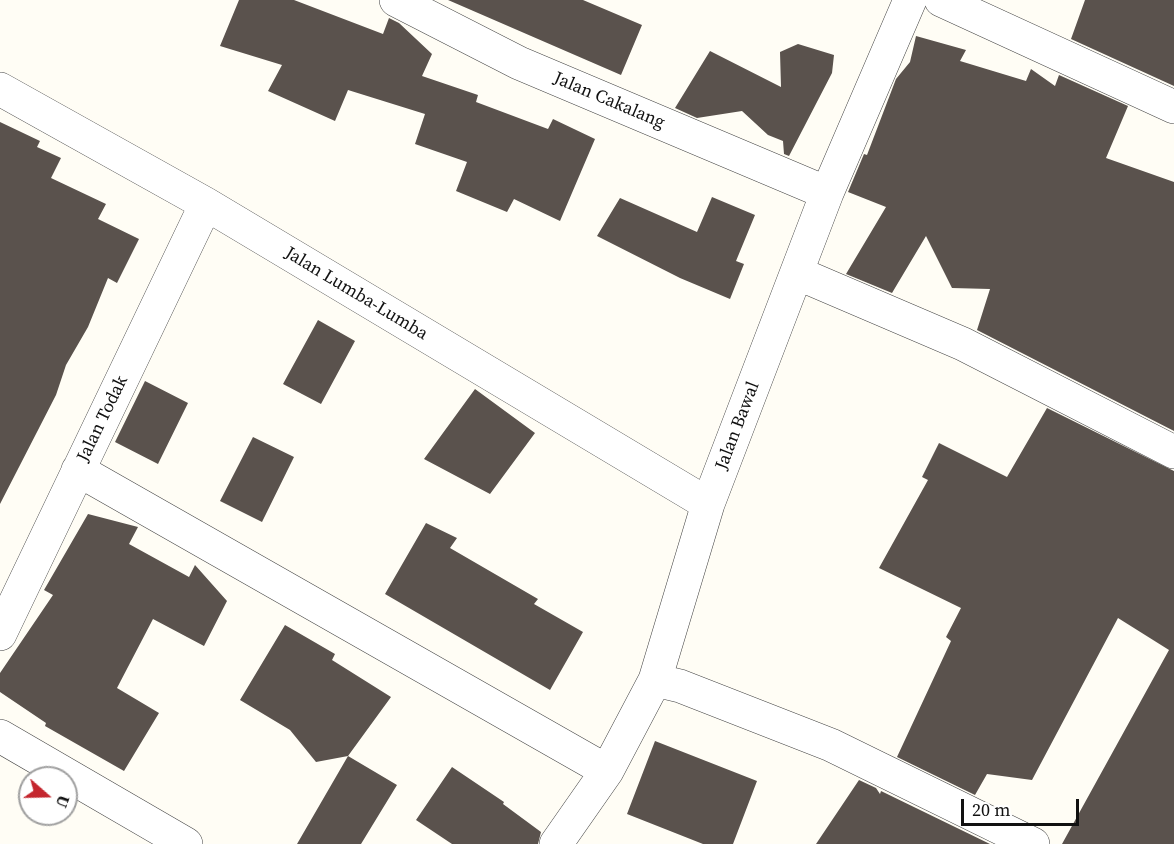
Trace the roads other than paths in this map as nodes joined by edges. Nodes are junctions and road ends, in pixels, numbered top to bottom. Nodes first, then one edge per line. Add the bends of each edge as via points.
1 (396, 0) edge
2 (910, 0) edge
3 (941, 0) edge
4 (0, 89) edge
5 (1174, 107) edge
6 (827, 193) junction
7 (206, 204) junction
8 (797, 273) junction
9 (1174, 452) edge
10 (78, 470) junction
11 (708, 504) junction
12 (0, 634) edge
13 (655, 680) junction
14 (0, 736) edge
15 (607, 771) junction
16 (186, 844) edge
17 (556, 844) edge
18 (1033, 844) edge

1 - 6 street, Jalan Cakalang via 519,63
2 - 6 street, Jalan Bawal
3 - 5 street
4 - 7 street, Jalan Lumba-Lumba
6 - 8 street, Jalan Bawal
7 - 10 street, Jalan Todak
7 - 11 street, Jalan Lumba-Lumba
8 - 9 street via 963,344
8 - 11 street, Jalan Bawal
10 - 12 street, Jalan Todak
10 - 15 street
11 - 13 street, Jalan Bawal
13 - 15 street, Jalan Bawal
13 - 18 street via 680,686 831,745
14 - 16 street
15 - 17 street, Jalan Bawal

